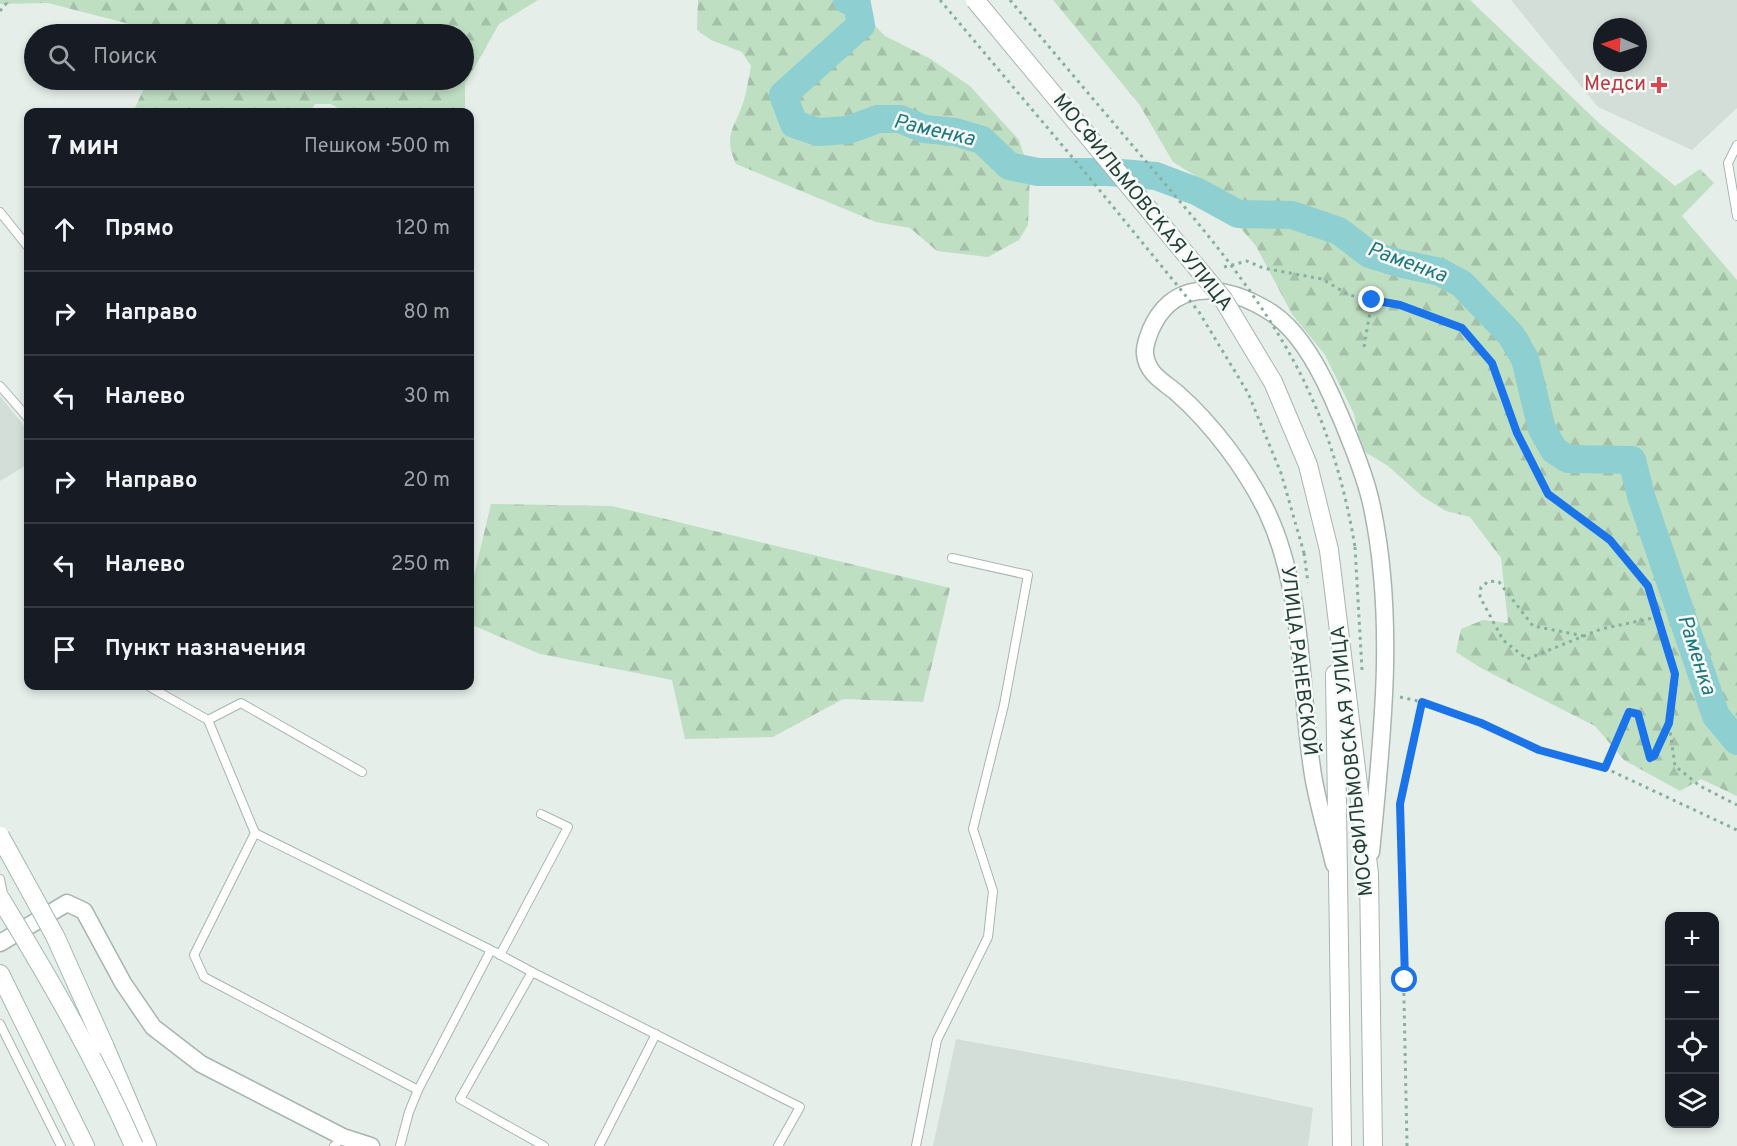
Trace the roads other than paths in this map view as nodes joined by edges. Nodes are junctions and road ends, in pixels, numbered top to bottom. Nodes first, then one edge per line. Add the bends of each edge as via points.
1 (975, 0) edge
2 (1737, 145) edge
3 (0, 212) edge
4 (1737, 216) edge
5 (24, 242) edge
6 (0, 386) edge
7 (24, 413) edge
8 (952, 558) dead end
9 (1334, 592) junction
10 (155, 690) edge
11 (208, 720) junction
12 (362, 772) dead end
13 (542, 814) dead end
14 (255, 833) junction
15 (0, 836) edge
16 (1336, 874) junction
17 (1369, 874) junction
18 (0, 879) edge
19 (0, 898) edge
20 (6, 939) edge
21 (491, 950) junction
22 (500, 955) junction
23 (532, 972) junction
24 (0, 974) edge
25 (0, 991) edge
26 (0, 1024) edge
27 (656, 1034) junction
28 (33, 1038) junction
29 (418, 1090) junction
30 (339, 1142) edge
31 (61, 1146) edge
32 (85, 1146) edge
33 (134, 1146) edge
34 (147, 1146) edge
35 (371, 1146) edge
36 (400, 1146) edge
37 (544, 1146) edge
38 (599, 1146) edge
39 (778, 1146) edge
40 (916, 1146) edge
41 (1342, 1146) edge
42 (1373, 1146) edge

1 - 9 street, МОСФИЛЬМОВСКАЯ УЛИЦА, bridge via 1223,299 1274,382 1321,507
2 - 4 lane via 1728,163
3 - 5 lane
6 - 7 lane
8 - 40 lane via 1028,575 1004,705 973,829 993,891 988,937 937,1040
9 - 16 street, МОСФИЛЬМОВСКАЯ УЛИЦА
9 - 17 street, МОСФИЛЬМОВСКАЯ УЛИЦА
10 - 11 lane
11 - 12 lane via 241,703
11 - 14 lane
13 - 22 lane via 568,827
14 - 21 lane
14 - 29 lane via 194,955 204,977
15 - 34 street, bridge via 55,936
16 - 17 street, УЛИЦА РАНЕВСКОЙ via 1313,776 1286,559 1267,511 1242,468 1209,425 1156,378 1145,354 1152,328 1165,304 1190,290 1241,296 1274,314 1297,335 1331,395 1372,506 1386,659
16 - 41 street, МОСФИЛЬМОВСКАЯ УЛИЦА
17 - 42 street, МОСФИЛЬМОВСКАЯ УЛИЦА
18 - 20 lane
19 - 33 street, bridge via 56,989
20 - 30 street via 66,903 84,911 123,983 153,1027 201,1064
21 - 22 lane
21 - 29 lane
22 - 23 lane
23 - 27 lane
23 - 37 lane via 460,1099
24 - 28 street
25 - 28 street
26 - 31 lane
27 - 38 lane
27 - 39 lane via 800,1107
28 - 32 street
29 - 36 lane
30 - 35 street

